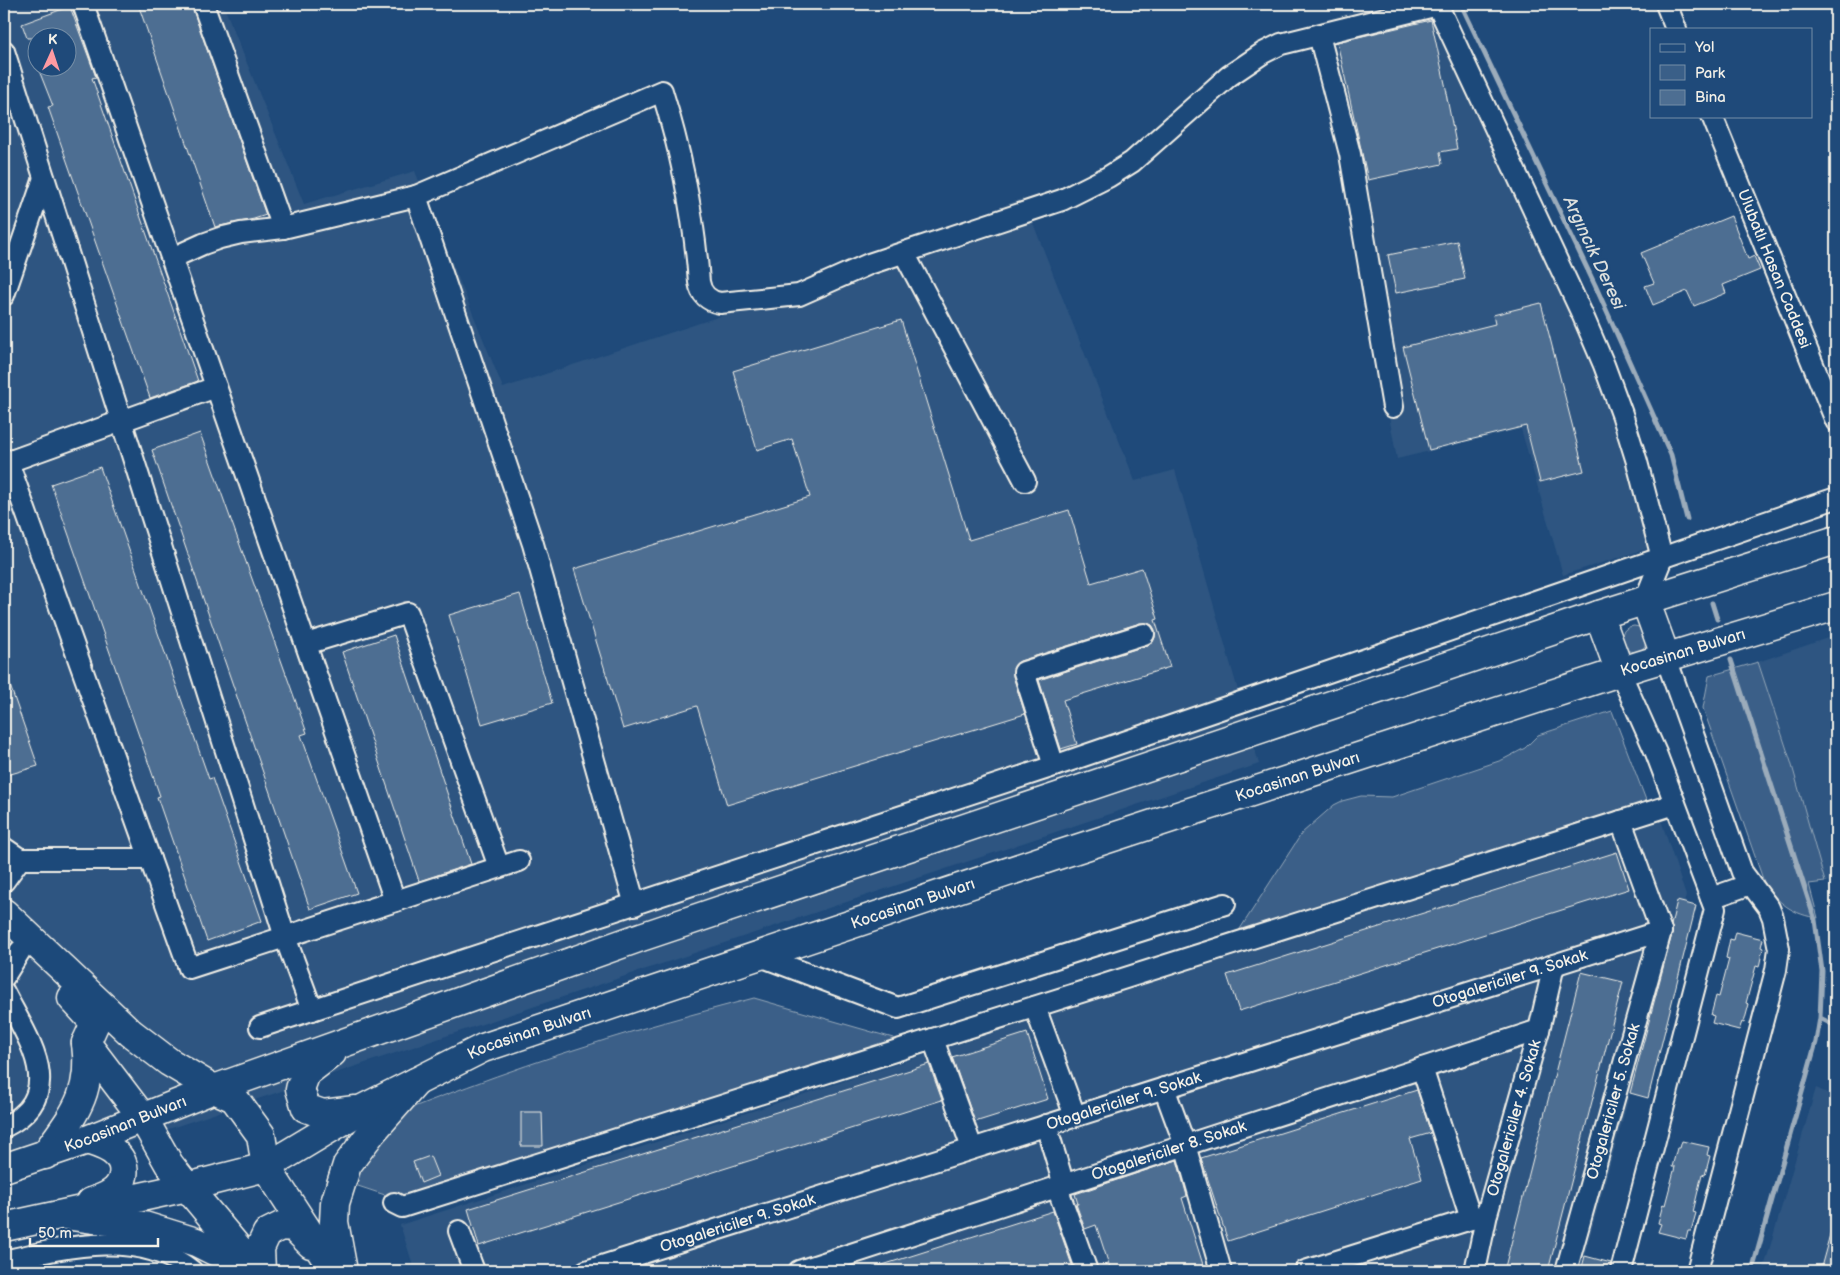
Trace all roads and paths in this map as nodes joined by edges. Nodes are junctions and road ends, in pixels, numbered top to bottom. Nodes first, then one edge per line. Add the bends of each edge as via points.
1 (83, 4) edge
2 (202, 4) edge
3 (1438, 4) edge
4 (1666, 4) edge
5 (1676, 28) edge
6 (1319, 35) junction
7 (4, 50) edge
8 (1713, 118) edge
9 (44, 178) junction
10 (416, 196) junction
11 (283, 228) junction
12 (904, 253) junction
13 (172, 258) junction
14 (4, 295) edge
15 (216, 387) junction
16 (1393, 407) dead end
17 (121, 421) junction
18 (1836, 421) edge
19 (6, 460) edge
20 (1025, 481) dead end
21 (1836, 498) edge
22 (1836, 540) edge
23 (1662, 558) junction
24 (1645, 600) junction
25 (1836, 606) edge
26 (1599, 615) junction
27 (1144, 634) dead end
28 (306, 644) junction
29 (1666, 658) junction
30 (1620, 672) junction
31 (1054, 766) junction
32 (1675, 804) junction
33 (1621, 821) junction
34 (4, 848) edge
35 (20, 859) junction
36 (150, 859) junction
37 (519, 861) dead end
38 (499, 867) junction
39 (4, 881) edge
40 (1751, 884) junction
41 (1711, 898) junction
42 (394, 901) junction
43 (1225, 904) dead end
44 (635, 905) junction
45 (4, 913) edge
46 (1661, 931) junction
47 (286, 937) junction
48 (12, 944) edge
49 (760, 956) junction
50 (1554, 965) junction
51 (4, 977) edge
52 (4, 992) edge
53 (1035, 1007) junction
54 (312, 1010) junction
55 (260, 1027) dead end
56 (1539, 1030) junction
57 (932, 1039) junction
58 (350, 1041) junction
59 (86, 1043) junction
60 (1422, 1068) junction
61 (416, 1082) junction
62 (1164, 1088) junction
63 (214, 1089) junction
64 (364, 1108) junction
65 (1075, 1116) junction
66 (144, 1118) junction
67 (1046, 1125) junction
68 (4, 1127) edge
69 (87, 1140) junction
70 (1186, 1145) junction
71 (972, 1148) junction
72 (44, 1155) junction
73 (266, 1167) junction
74 (4, 1168) edge
75 (1061, 1186) junction
76 (187, 1187) junction
77 (394, 1203) dead end
78 (62, 1214) junction
79 (1479, 1216) junction
80 (4, 1227) edge
81 (459, 1231) dead end
82 (4, 1261) edge
83 (333, 1266) edge
84 (609, 1268) edge
85 (192, 1271) edge
86 (258, 1271) edge
87 (474, 1271) edge
88 (586, 1271) edge
89 (799, 1271) edge
90 (1087, 1271) edge
91 (1220, 1271) edge
92 (1305, 1271) edge
93 (1475, 1271) edge
94 (1566, 1271) edge
95 (1621, 1271) edge
96 (1697, 1271) edge

1 - 13 street
2 - 11 street
3 - 6 street
3 - 23 street via 1604,365 1637,462
4 - 5 street
6 - 12 street via 1281,44 1246,63 1132,162 1084,190 1040,209
6 - 16 street via 1350,154
7 - 9 street
8 - 18 street, Ulubatlı Hasan Caddesi
9 - 14 street
9 - 17 street
10 - 11 street
10 - 12 street via 662,91 691,205 700,287 705,296 720,302 799,294
10 - 44 street via 533,544
11 - 13 street via 220,238
12 - 20 street
13 - 15 street
15 - 17 street
15 - 28 street
17 - 19 street
17 - 47 street
19 - 36 street
21 - 23 street
22 - 24 main road, Kocasinan Bulvarı
23 - 24 street
23 - 31 street
24 - 26 main road, Kocasinan Bulvarı
24 - 29 main road
25 - 29 main road, Kocasinan Bulvarı
26 - 30 main road
26 - 58 main road, Kocasinan Bulvarı via 642,936
27 - 31 street via 1024,672
28 - 38 street via 408,613
28 - 42 street
29 - 30 main road, Kocasinan Bulvarı
29 - 40 street via 1742,872
30 - 32 street
30 - 49 main road, Kocasinan Bulvarı
31 - 44 street
32 - 33 street
32 - 41 street
33 - 46 street
33 - 53 street
34 - 35 street
35 - 36 street
35 - 39 street
36 - 47 street via 189,968
37 - 38 street
38 - 42 street
40 - 41 street
40 - 96 street via 1773,918 1778,938 1778,959
41 - 95 street via 1715,909
42 - 47 street
43 - 49 street via 898,1008
44 - 54 street
45 - 63 main road via 137,1038
46 - 50 street, Otogalericiler 9. Sokak
46 - 94 street, Otogalericiler 5. Sokak
47 - 54 street
48 - 51 street
48 - 59 main road via 96,1023
49 - 61 main road, Kocasinan Bulvarı via 483,1048
50 - 56 street, Otogalericiler 4. Sokak
50 - 62 street, Otogalericiler 9. Sokak
52 - 68 street via 37,1058 40,1071 34,1102 16,1121
53 - 57 street
53 - 65 street
54 - 55 street
56 - 60 street, Otogalericiler 8. Sokak
56 - 79 street, Otogalericiler 4. Sokak
57 - 71 street
57 - 77 street via 402,1207
58 - 63 main road, Kocasinan Bulvarı
58 - 64 main road via 306,1073 300,1089 306,1108 323,1114
59 - 66 main road
59 - 72 main road via 88,1073 81,1101
60 - 70 street, Otogalericiler 8. Sokak
60 - 79 street
61 - 64 main road, Kocasinan Bulvarı
61 - 83 main road via 347,1165 335,1203
62 - 65 street, Otogalericiler 9. Sokak
62 - 70 street
63 - 66 main road, Kocasinan Bulvarı
63 - 73 main road via 234,1098 261,1135
64 - 73 main road, Kocasinan Bulvarı
65 - 67 street, Otogalericiler 9. Sokak
66 - 69 main road, Kocasinan Bulvarı
66 - 76 main road via 169,1164
67 - 71 street, Otogalericiler 9. Sokak
67 - 75 street
69 - 72 main road, Kocasinan Bulvarı
69 - 78 main road via 116,1154 123,1166 121,1182 109,1195
70 - 75 street, Otogalericiler 8. Sokak
70 - 91 street
71 - 84 street, Otogalericiler 9. Sokak
72 - 74 main road, Kocasinan Bulvarı
73 - 76 main road, Kocasinan Bulvarı
73 - 83 main road
75 - 89 street, Otogalericiler 8. Sokak
75 - 90 street
76 - 78 main road, Kocasinan Bulvarı
76 - 86 main road
78 - 80 main road, Kocasinan Bulvarı
78 - 86 main road via 144,1226 196,1242
79 - 92 street
79 - 93 street, Otogalericiler 4. Sokak
81 - 87 street
82 - 85 street via 87,1245 135,1245 158,1251
83 - 86 main road via 294,1227 281,1226 267,1232 260,1248
84 - 88 street, Otogalericiler 9. Sokak

